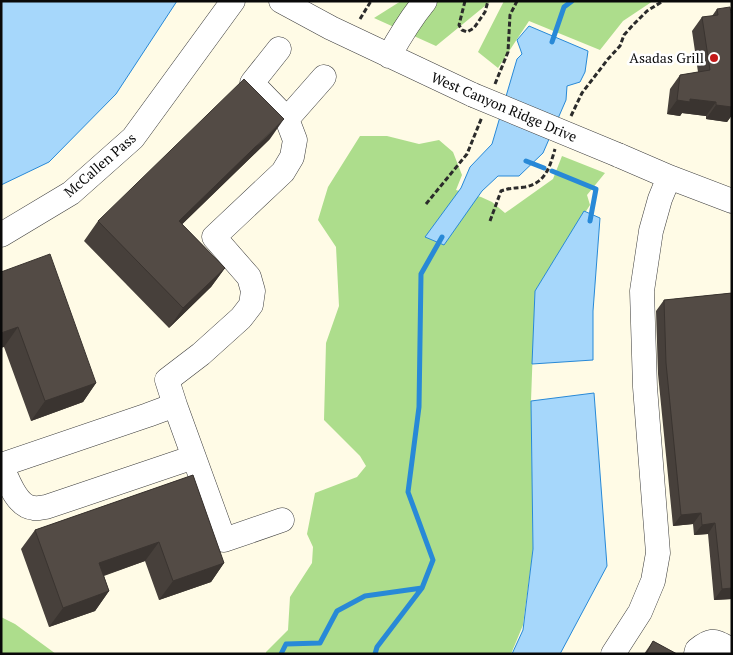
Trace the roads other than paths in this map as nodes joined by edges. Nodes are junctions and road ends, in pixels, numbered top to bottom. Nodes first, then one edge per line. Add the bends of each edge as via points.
1 (233, 1) edge
2 (281, 1) edge
3 (426, 1) edge
4 (279, 49) dead end
5 (389, 56) junction
6 (324, 77) dead end
7 (287, 119) junction
8 (669, 177) junction
9 (732, 200) edge
10 (1, 236) edge
11 (175, 405) junction
12 (194, 457) junction
13 (1, 465) edge
14 (282, 520) dead end
15 (732, 650) edge
16 (613, 654) edge
17 (696, 654) edge

1 - 10 street, McCallen Pass via 133,138 71,193
2 - 5 street, West Canyon Ridge Drive
3 - 5 street
4 - 7 street via 252,83
5 - 8 street, West Canyon Ridge Drive, bridge
6 - 7 street
7 - 11 street via 295,140 292,157 284,172 214,237 249,277 253,290 251,305 201,354 167,380
8 - 9 street, West Canyon Ridge Drive
8 - 16 street via 651,231 642,290 645,387 658,553 653,581 640,612
11 - 12 street
11 - 13 street
12 - 13 street via 46,507 34,508 24,505 16,496
12 - 14 street via 224,540
15 - 17 street via 714,641 706,642 696,650

